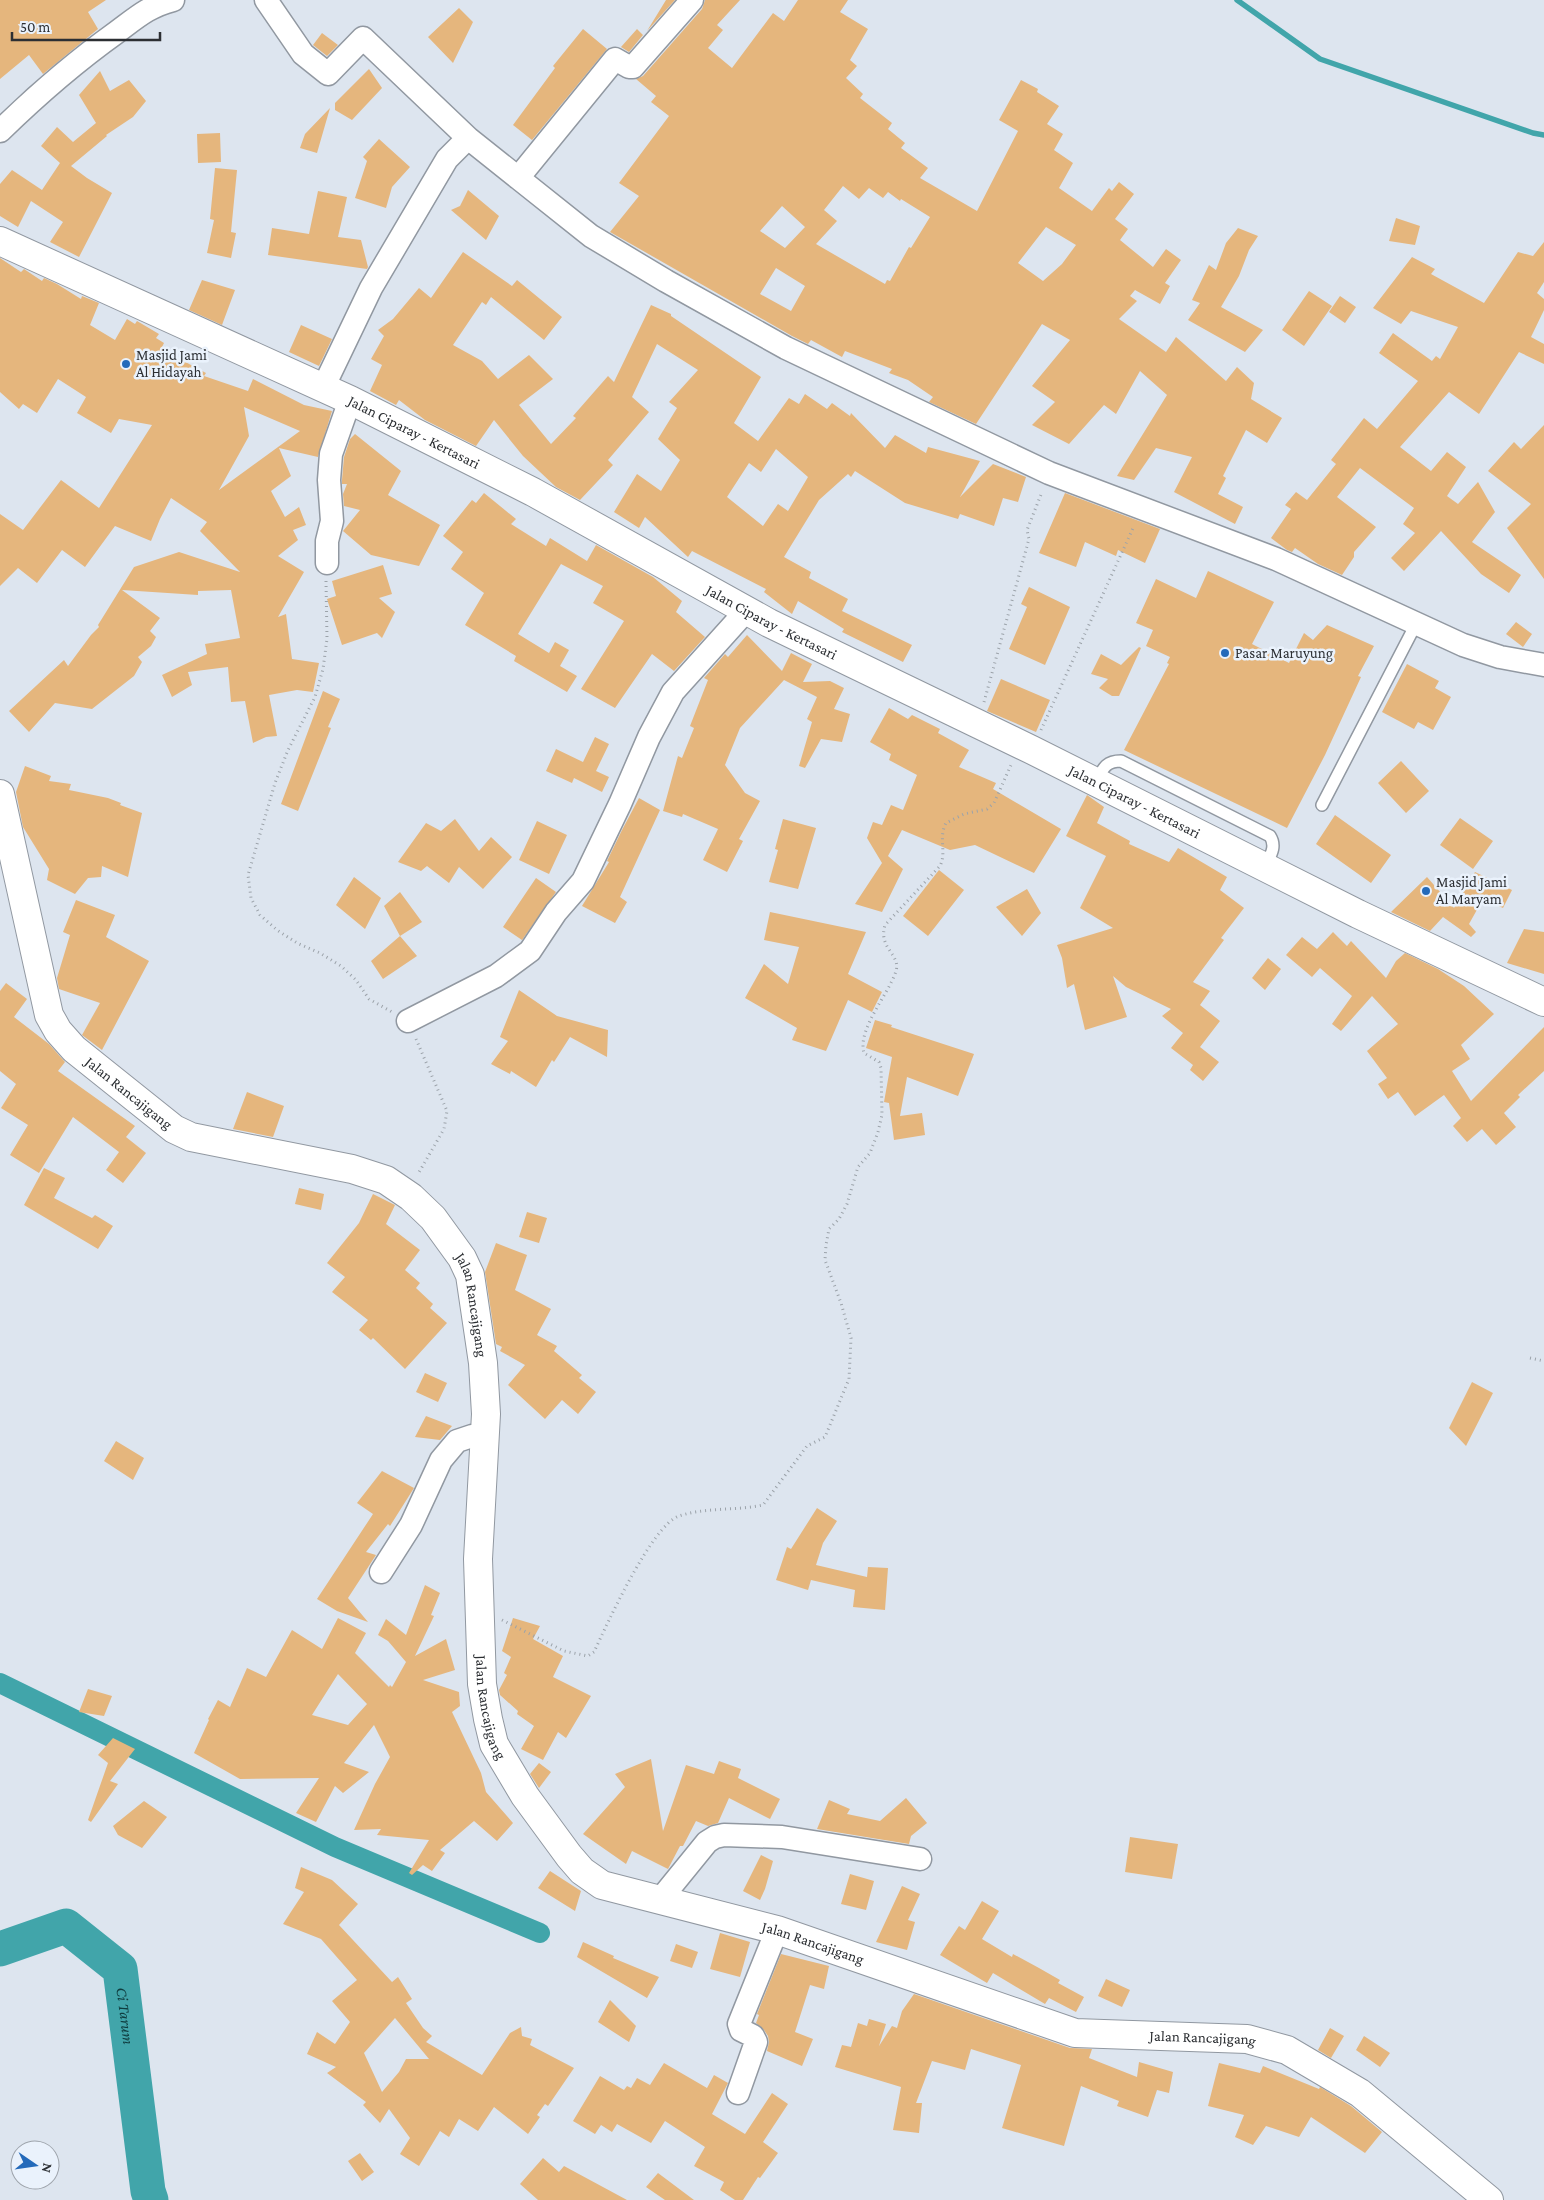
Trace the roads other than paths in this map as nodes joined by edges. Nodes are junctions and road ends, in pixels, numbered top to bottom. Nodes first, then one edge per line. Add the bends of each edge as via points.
1 (173, 0) edge
2 (266, 0) edge
3 (692, 0) edge
4 (0, 131) edge
5 (468, 138) junction
6 (518, 178) junction
7 (0, 241) edge
8 (324, 388) junction
9 (350, 400) junction
10 (327, 563) road end
11 (746, 612) junction
12 (1416, 624) junction
13 (1544, 665) edge
14 (0, 794) edge
15 (1322, 805) dead end
16 (1544, 1002) edge
17 (408, 1021) road end
18 (485, 1436) junction
19 (381, 1572) dead end
20 (920, 1858) dead end
21 (659, 1901) junction
22 (777, 1930) junction
23 (738, 2093) dead end
24 (1489, 2200) edge

1 - 4 street via 155,4 106,40 38,93
2 - 5 street via 303,54 328,74 363,38
3 - 6 street via 633,66 615,59
5 - 6 street
5 - 8 street via 447,159 371,288
6 - 12 street via 591,236 756,332 1049,473 1276,559
7 - 8 main road, Jalan Ciparay - Kertasari
8 - 9 main road, Jalan Ciparay - Kertasari
9 - 10 street via 331,454 332,521 326,541
9 - 11 main road, Jalan Ciparay - Kertasari via 533,492
11 - 16 main road, Jalan Ciparay - Kertasari
11 - 17 street via 673,692 583,881 556,912 530,950 496,976
12 - 13 street via 1500,657
12 - 15 lane
14 - 18 main road, Jalan Rancajigang via 49,1015 58,1031 74,1049 174,1129 191,1138 352,1169 386,1180 433,1218 462,1258 470,1275 482,1347
18 - 19 street via 457,1441 441,1460 411,1525
18 - 21 main road, Jalan Rancajigang via 478,1560 482,1684 494,1744 525,1796 582,1871 602,1885
20 - 21 street via 782,1837 724,1835 706,1842
21 - 22 main road, Jalan Rancajigang
22 - 23 street via 739,2024 741,2030 753,2036 756,2042
22 - 24 main road, Jalan Rancajigang via 1075,2033 1247,2039 1287,2050 1360,2093

